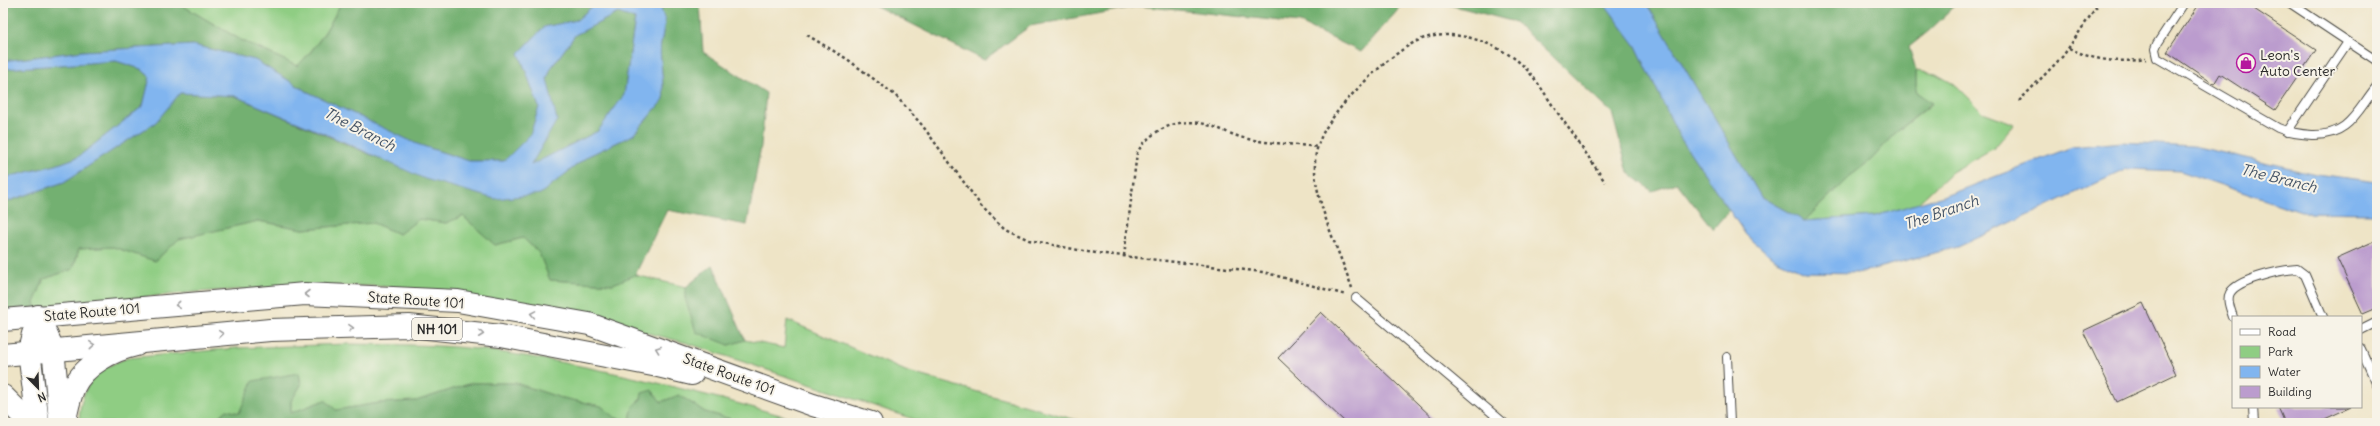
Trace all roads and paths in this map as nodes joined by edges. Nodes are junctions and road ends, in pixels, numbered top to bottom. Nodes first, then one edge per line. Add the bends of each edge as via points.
1 (2099, 3) edge
2 (2184, 3) edge
3 (2290, 3) edge
4 (807, 35) dead end
5 (2348, 42) junction
6 (2069, 48) junction
7 (2158, 58) junction
8 (2377, 61) edge
9 (2377, 86) edge
10 (2019, 101) dead end
11 (2287, 132) junction
12 (1318, 147) junction
13 (1606, 182) dead end
14 (1124, 256) junction
15 (1356, 298) junction
16 (38, 316) junction
17 (2233, 316) edge
18 (2323, 316) edge
19 (3, 320) edge
20 (2377, 322) edge
21 (2362, 330) edge
22 (155, 340) junction
23 (53, 349) junction
24 (29, 351) junction
25 (2362, 351) edge
26 (3, 355) edge
27 (1727, 357) dead end
28 (2377, 385) edge
29 (3, 396) edge
30 (813, 405) junction
31 (2253, 408) edge
32 (30, 423) edge
33 (38, 423) edge
34 (60, 423) edge
35 (64, 423) edge
36 (871, 423) edge
37 (1504, 423) edge
38 (1730, 423) edge
39 (2254, 423) edge

1 - 6 path
2 - 7 lane via 2157,44 2155,49
3 - 5 lane
4 - 14 path via 847,59 896,95 922,125 982,207 1005,229 1029,240
5 - 8 lane
5 - 11 lane
6 - 7 path via 2088,58 2136,61
6 - 10 path via 2051,70
7 - 11 lane
9 - 11 lane via 2340,131 2327,135
12 - 13 path via 1320,139 1345,103 1402,50 1422,39 1462,35 1485,42 1512,57 1533,78
12 - 14 path via 1249,140 1227,134 1208,124 1184,122 1154,132 1136,153
12 - 15 path via 1315,181
14 - 15 path via 1263,272
15 - 37 lane
16 - 19 main road, State Route 101 / NH 101
16 - 23 main road
16 - 24 main road
30 -> 16 main road, State Route 101 / NH 101 via 589,324 458,301 305,294
17 - 18 lane via 2228,300 2236,287 2266,274 2297,269 2305,275
20 - 21 lane
23 -> 22 main road, State Route 101 / NH 101
22 -> 30 main road, State Route 101 / NH 101 via 270,330 409,326 501,336 658,366
22 - 35 main road via 125,348 84,371 74,387
23 - 24 main road, State Route 101 / NH 101
23 - 34 main road
24 - 26 main road, State Route 101 / NH 101
24 - 33 main road
25 - 28 lane
27 - 38 lane
29 - 32 main road
30 - 36 main road, State Route 101 / NH 101
31 - 39 lane

